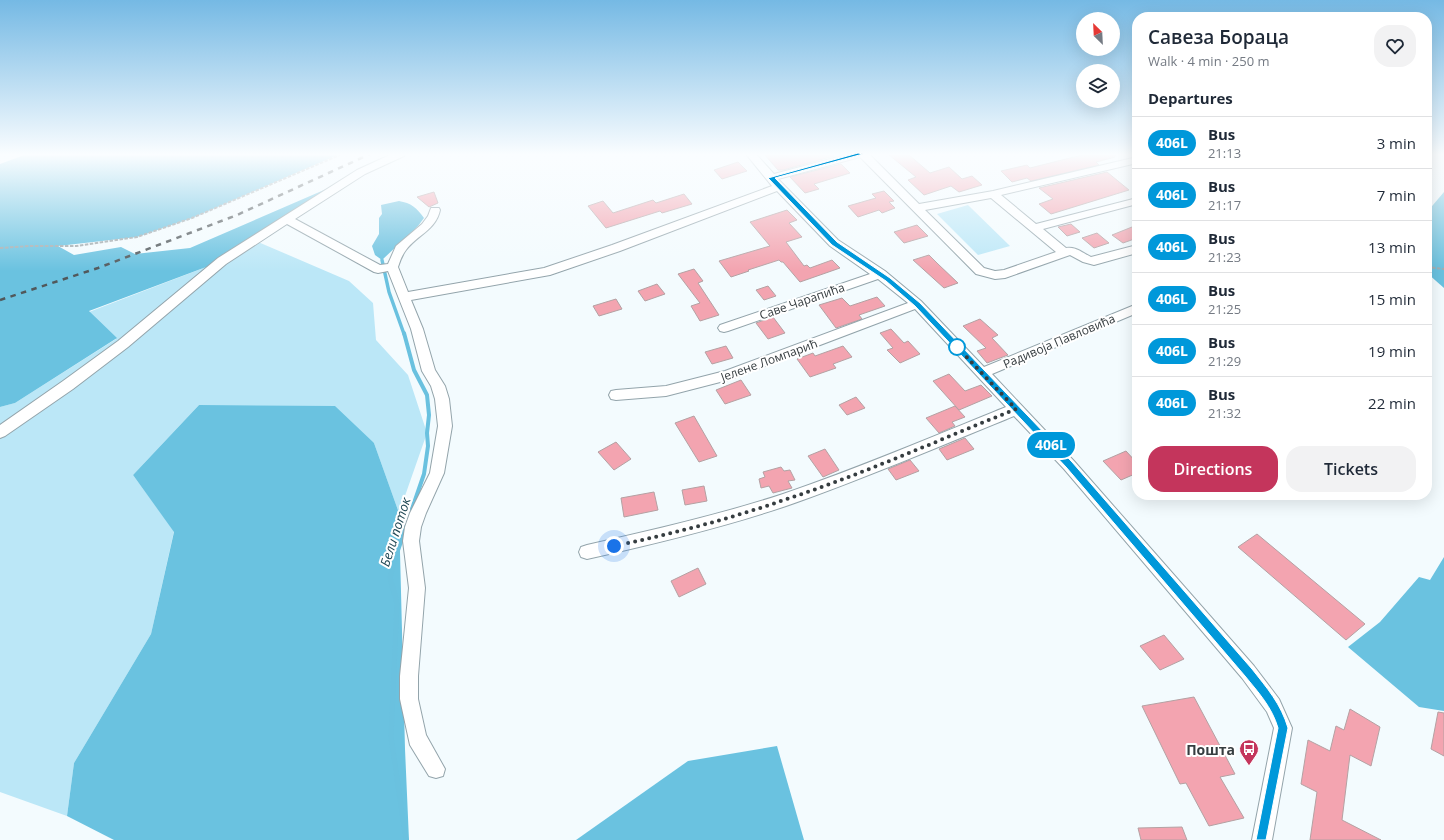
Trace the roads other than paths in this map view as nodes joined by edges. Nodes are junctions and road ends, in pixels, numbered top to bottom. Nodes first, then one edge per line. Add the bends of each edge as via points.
1 (327, 193) edge
2 (762, 193) edge
3 (785, 193) edge
4 (901, 193) edge
5 (996, 193) edge
6 (993, 194) junction
7 (1132, 202) edge
8 (916, 208) junction
9 (435, 210) dead end
10 (286, 219) junction
11 (1035, 228) junction
12 (1132, 250) edge
13 (1064, 253) junction
14 (386, 268) junction
15 (881, 274) junction
16 (405, 297) junction
17 (917, 304) junction
18 (1132, 310) edge
19 (724, 328) dead end
20 (982, 373) junction
21 (616, 395) dead end
22 (1016, 409) junction
23 (0, 432) edge
24 (587, 552) dead end
25 (436, 769) dead end
26 (1262, 840) edge

1 - 10 street
2 - 16 street via 546,272
3 - 15 street via 834,243
4 - 8 street
5 - 6 street
6 - 8 street
6 - 11 street
7 - 11 street
8 - 13 street via 976,269 989,274 1005,274
9 - 14 street via 430,221 401,249
10 - 14 street
10 - 23 street via 222,261 123,344
11 - 13 street
12 - 13 street via 1094,261 1086,260 1076,252
14 - 16 street
15 - 17 street
15 - 19 street, Саве Чарапића
16 - 25 street via 429,371 438,386 445,426 437,473 418,513 411,541 417,588 409,699 418,738
17 - 20 street
17 - 21 street, Јелене Ломпарић via 728,375 672,390
18 - 20 street, Радивоја Павловића
20 - 22 street
22 - 24 street via 784,500 688,529
22 - 26 street via 1069,465 1248,672 1280,715 1283,728 1282,742

